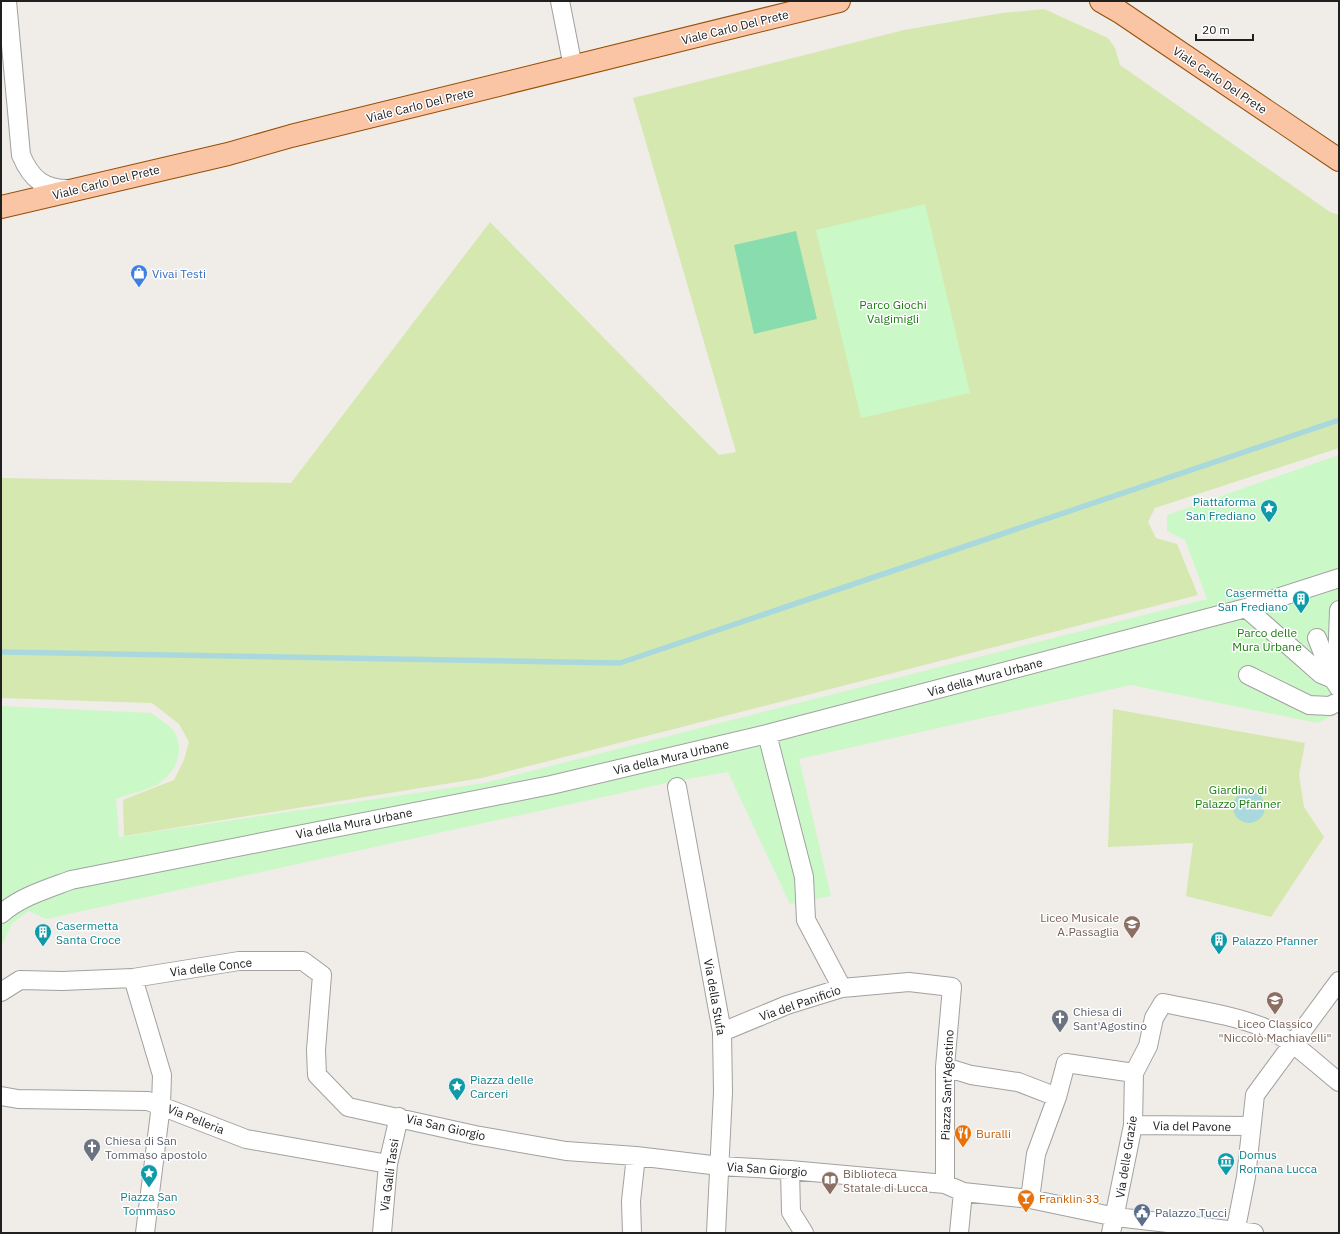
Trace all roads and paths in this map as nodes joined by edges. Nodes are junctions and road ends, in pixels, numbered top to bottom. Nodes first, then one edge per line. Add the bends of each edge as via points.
1 (7, 1) edge
2 (560, 1) edge
3 (839, 1) edge
4 (1101, 1) edge
5 (1120, 6) edge
6 (573, 67) junction
7 (1339, 160) edge
8 (80, 188) junction
9 (1, 207) edge
10 (1339, 578) edge
11 (1246, 608) junction
12 (1339, 610) edge
13 (1317, 638) dead end
14 (1248, 675) dead end
15 (1336, 683) edge
16 (1339, 701) edge
17 (767, 734) junction
18 (677, 787) dead end
19 (1, 914) edge
20 (133, 978) junction
21 (1339, 981) edge
22 (952, 987) joint
23 (842, 988) junction
24 (1, 992) edge
25 (722, 1032) junction
26 (1292, 1045) junction
27 (945, 1066) junction
28 (1134, 1073) junction
29 (1339, 1082) edge
30 (1, 1096) edge
31 (1057, 1097) junction
32 (161, 1105) junction
33 (399, 1117) junction
34 (1133, 1125) junction
35 (1251, 1126) junction
36 (636, 1156) junction
37 (388, 1164) junction
38 (720, 1166) junction
39 (790, 1170) junction
40 (945, 1184) junction
41 (963, 1192) junction
42 (1030, 1199) junction
43 (1114, 1225) edge
44 (1235, 1232) edge
45 (145, 1233) edge
46 (382, 1233) edge
47 (632, 1233) edge
48 (716, 1233) edge
49 (804, 1233) edge
50 (959, 1233) edge
51 (1254, 1233) edge

1 - 8 street via 21,156 27,171 39,182 64,189
2 - 6 street
3 - 6 main road, Viale Carlo Del Prete
4 - 5 main road, Viale Carlo Del Prete
5 - 7 main road, Viale Carlo Del Prete
6 - 8 main road, Viale Carlo Del Prete via 299,134 228,154
8 - 9 main road, Viale Carlo Del Prete
10 - 11 street, Via della Mura Urbane
11 - 15 street via 1320,674
11 - 17 street, Via della Mura Urbane
12 - 15 street
13 - 15 street
14 - 16 street via 1309,705 1330,706
17 - 19 street, Via della Mura Urbane via 550,785 71,880 37,892
17 - 23 street via 804,877 806,920
18 - 25 street, Via della Stufa
20 - 24 street, Via delle Conce via 20,980
20 - 32 street via 162,1075
20 - 33 street, Via delle Conce via 239,961 303,961 322,975 316,1050 318,1075 348,1107
21 - 26 street
22 - 23 street, Via del Panificio via 909,982
22 - 27 street, Piazza Sant'Agostino
23 - 25 street, Via del Panificio via 787,1006
25 - 38 street, Via della Stufa
26 - 28 street via 1266,1028 1163,1003 1154,1018 1148,1046
26 - 29 street
26 - 35 street via 1255,1095
27 - 31 street via 971,1075 1018,1082
27 - 40 street, Piazza Sant'Agostino
28 - 31 street via 1066,1063
28 - 34 street, Via delle Grazie
30 - 32 street, Via Pelleria via 18,1099 148,1101
31 - 42 street via 1036,1154
32 - 37 street, Via Pelleria via 246,1139
32 - 45 street
33 - 36 street, Via San Giorgio via 566,1151
33 - 37 street, Via Galli Tassi
34 - 35 street, Via del Pavone
34 - 43 street, Via delle Grazie
35 - 44 street via 1246,1177
36 - 38 street, Via San Giorgio
36 - 47 street
37 - 46 street, Via Galli Tassi
38 - 39 street, Via San Giorgio
38 - 48 street, Via della Stufa
39 - 40 street, Via San Giorgio
39 - 49 street via 791,1212
40 - 41 street, Via San Giorgio
41 - 42 street, Via San Giorgio
41 - 50 street
42 - 43 street, Via San Giorgio
43 - 44 street, Via San Giorgio
44 - 51 street, Via San Giorgio

